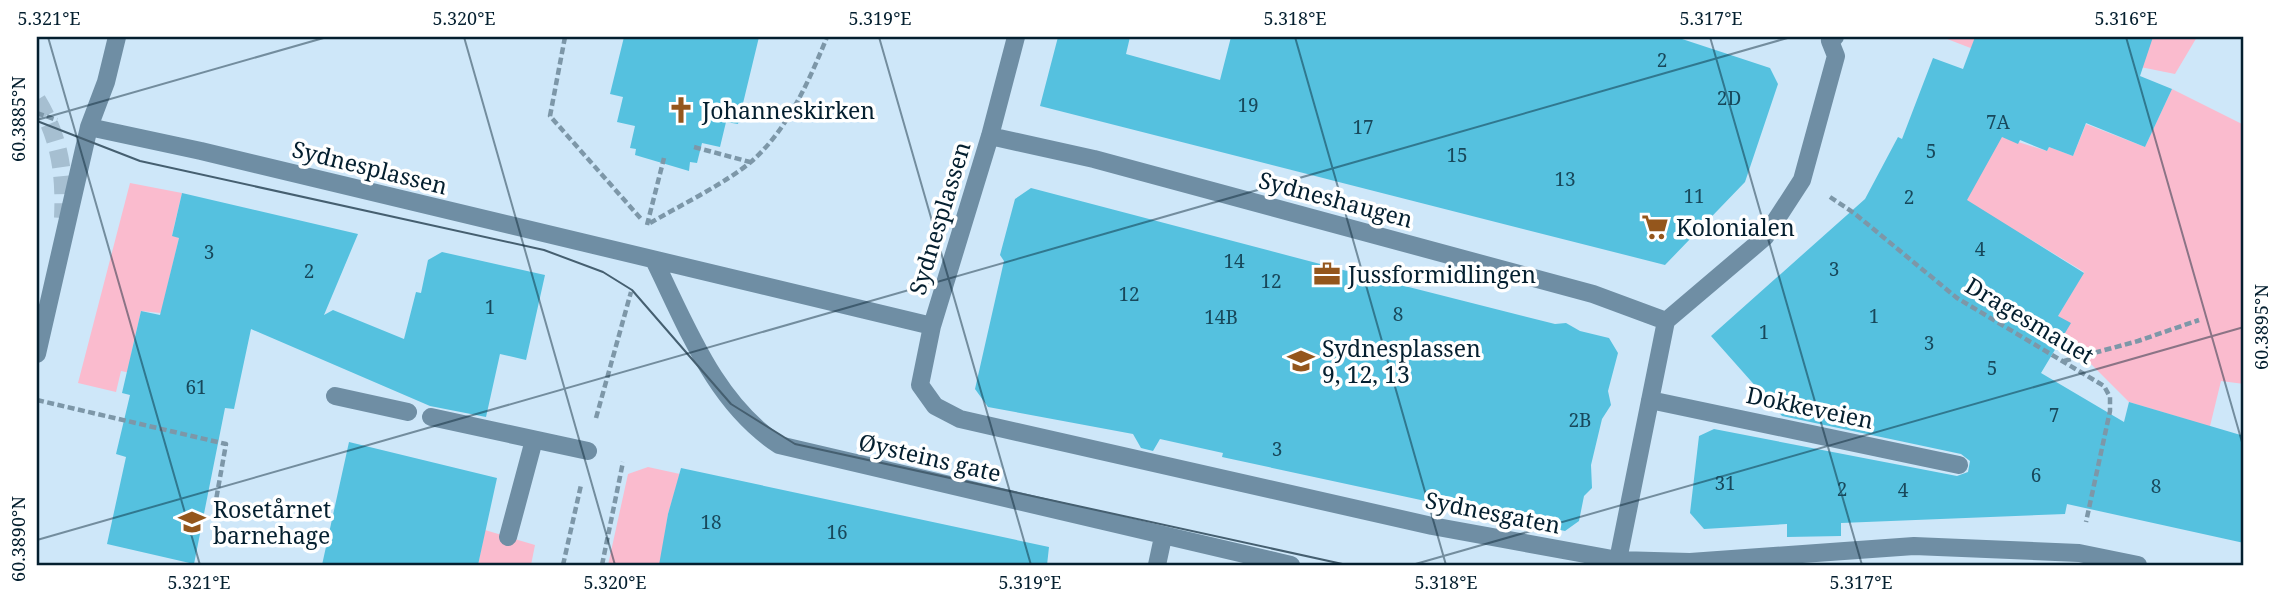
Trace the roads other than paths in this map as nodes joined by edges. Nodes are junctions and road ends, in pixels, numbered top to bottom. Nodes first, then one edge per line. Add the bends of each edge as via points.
1 (117, 37) edge
2 (1016, 37) edge
3 (1827, 38) edge
4 (89, 127) junction
5 (990, 136) junction
6 (646, 259) junction
7 (1666, 321) junction
8 (932, 326) junction
9 (37, 354) edge
10 (335, 396) dead end
11 (1650, 400) junction
12 (408, 412) dead end
13 (431, 417) dead end
14 (534, 440) junction
15 (588, 451) road end
16 (1959, 465) dead end
17 (508, 537) dead end
18 (1163, 537) junction
19 (1618, 560) junction
20 (1157, 565) edge
21 (1291, 565) edge
22 (2138, 565) edge

1 - 4 street
2 - 5 street, Sydnesplassen
3 - 7 street via 1836,56 1802,180 1765,237
4 - 6 street, Sydnesplassen
4 - 9 street
5 - 7 street, Sydneshaugen via 1094,159 1593,294
5 - 8 street, Sydnesplassen
6 - 8 street, Sydnesplassen
6 - 18 street, Øysteins gate via 712,374 753,428 779,445
7 - 11 street
8 - 19 street, Sydnesgaten via 920,385 935,406 960,419 1432,526
10 - 12 street
11 - 16 street, Dokkeveien
11 - 19 street
13 - 14 street
14 - 15 street
14 - 17 street
18 - 20 street
18 - 21 street, Øysteins gate
19 - 22 street, Sydnesgaten via 1690,562 1914,546 2079,553

